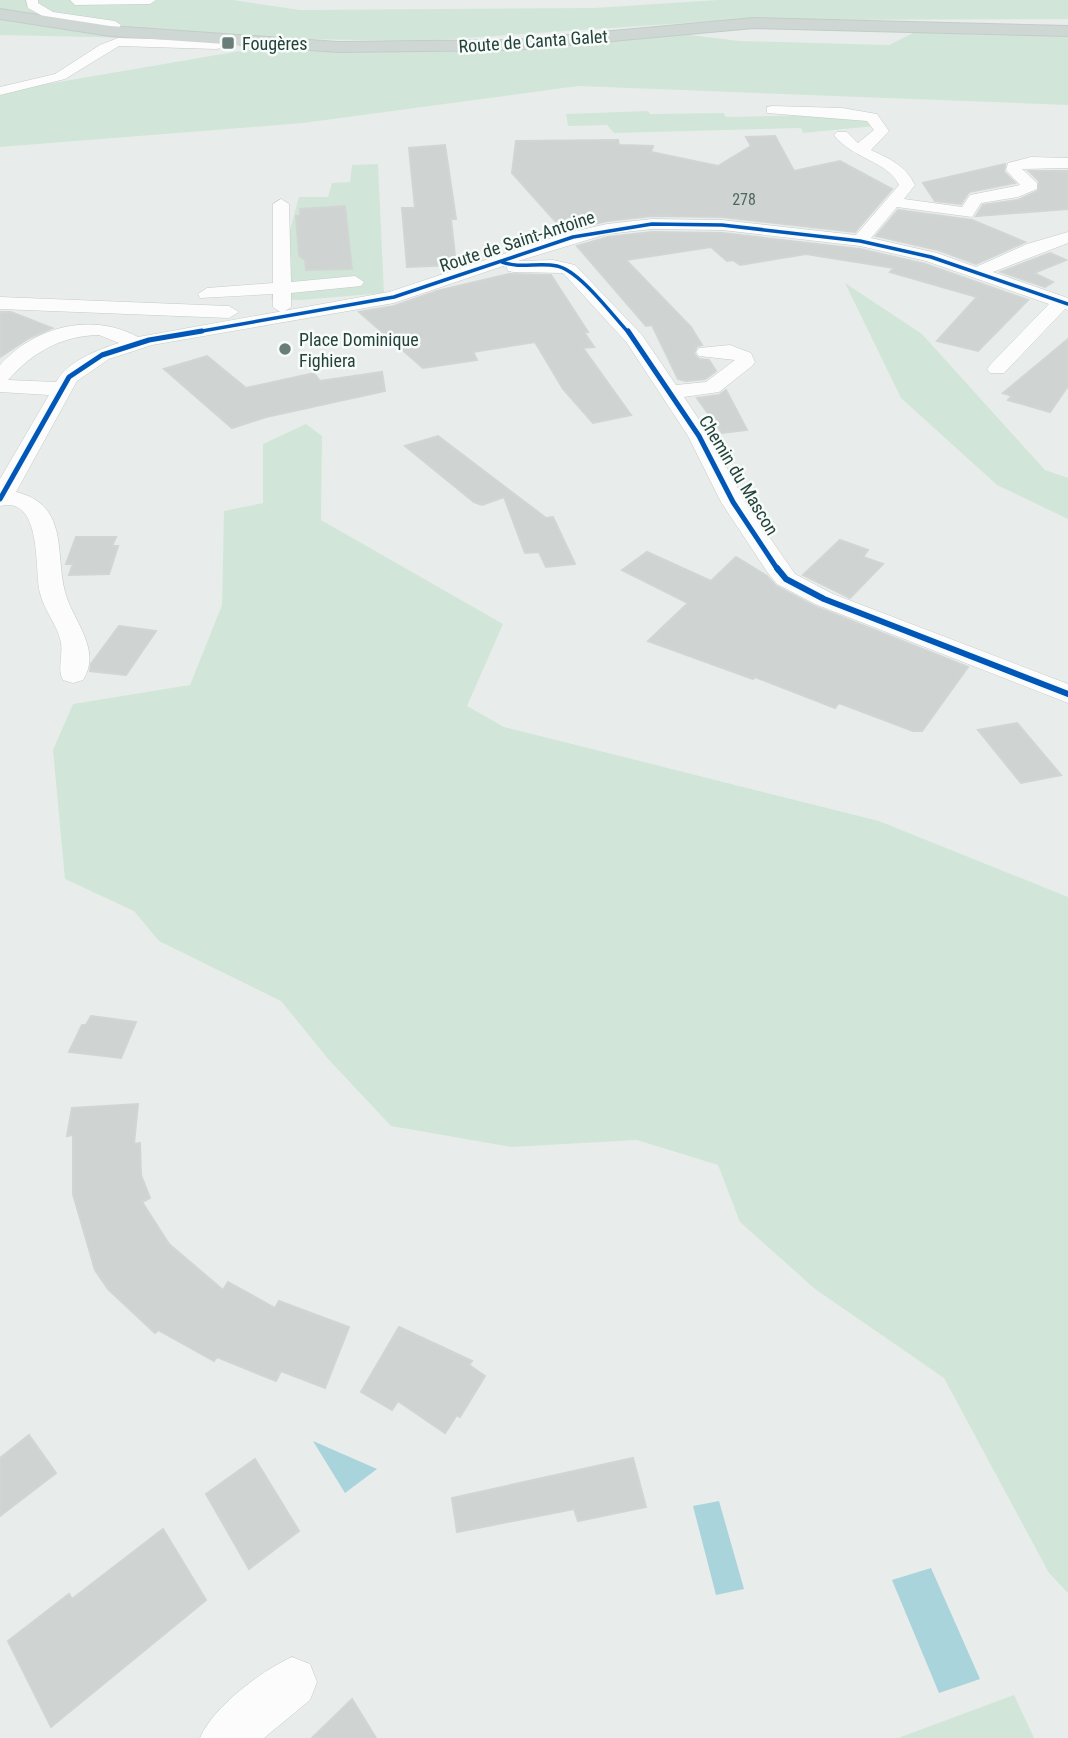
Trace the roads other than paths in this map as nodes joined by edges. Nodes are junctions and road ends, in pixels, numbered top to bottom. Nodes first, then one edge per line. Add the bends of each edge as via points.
1 (32, 0) edge
2 (69, 0) edge
3 (150, 0) edge
4 (0, 14) edge
5 (110, 31) junction
6 (1068, 31) edge
7 (248, 40) junction
8 (0, 90) edge
9 (772, 110) dead end
10 (842, 135) dead end
11 (862, 153) junction
12 (1068, 163) edge
13 (894, 202) junction
14 (281, 204) dead end
15 (1068, 237) edge
16 (860, 241) junction
17 (502, 262) junction
18 (979, 272) junction
19 (355, 282) dead end
20 (282, 287) junction
21 (0, 303) edge
22 (207, 303) junction
23 (1065, 303) edge
24 (170, 312) junction
25 (277, 320) junction
26 (240, 326) junction
27 (181, 335) junction
28 (134, 343) junction
29 (706, 352) dead end
30 (997, 369) dead end
31 (0, 377) edge
32 (0, 386) edge
33 (62, 389) junction
34 (669, 392) junction
35 (1, 498) edge
36 (73, 674) dead end
37 (1068, 694) edge
38 (292, 1682) dead end
39 (225, 1738) edge

1 - 5 street via 32,5 50,15 115,25
2 - 3 street
4 - 5 main road, Route de Canta Galet
5 - 7 main road, Route de Canta Galet
6 - 7 main road, Route de Canta Galet via 779,22 483,47 338,47
7 - 8 street via 232,45 114,43 71,72
9 - 11 street via 872,117 882,131 864,145
10 - 11 street
11 - 13 street via 905,176 907,185
12 - 13 street via 1014,166 1031,186 976,199 966,213
13 - 16 street
14 - 20 street
15 - 18 street
16 - 17 street, Route de Saint-Antoine via 722,225 652,224 592,232
16 - 18 street, Route de Saint-Antoine
17 - 25 street, Route de Saint-Antoine via 394,297
17 - 34 street, Chemin du Mascon via 515,267 569,269 635,339
18 - 23 street, Route de Saint-Antoine
19 - 20 street
20 - 22 street
20 - 25 street
21 - 24 street
22 - 24 street
22 - 25 street
22 - 26 street
23 - 30 street
24 - 27 street via 187,317
25 - 26 street, Route de Saint-Antoine
26 - 27 street, Route de Saint-Antoine
27 - 28 street, Route de Saint-Antoine
28 - 31 street via 124,335 79,328 20,354
28 - 33 street, Route de Saint-Antoine via 89,361
29 - 34 street via 726,345 745,362 712,388
32 - 33 street
33 - 35 street, Route de Saint-Antoine
34 - 37 street, Chemin du Mascon via 699,436 733,502 786,579 824,599
35 - 36 street via 19,498 37,513 50,559 52,592 78,650
38 - 39 street

